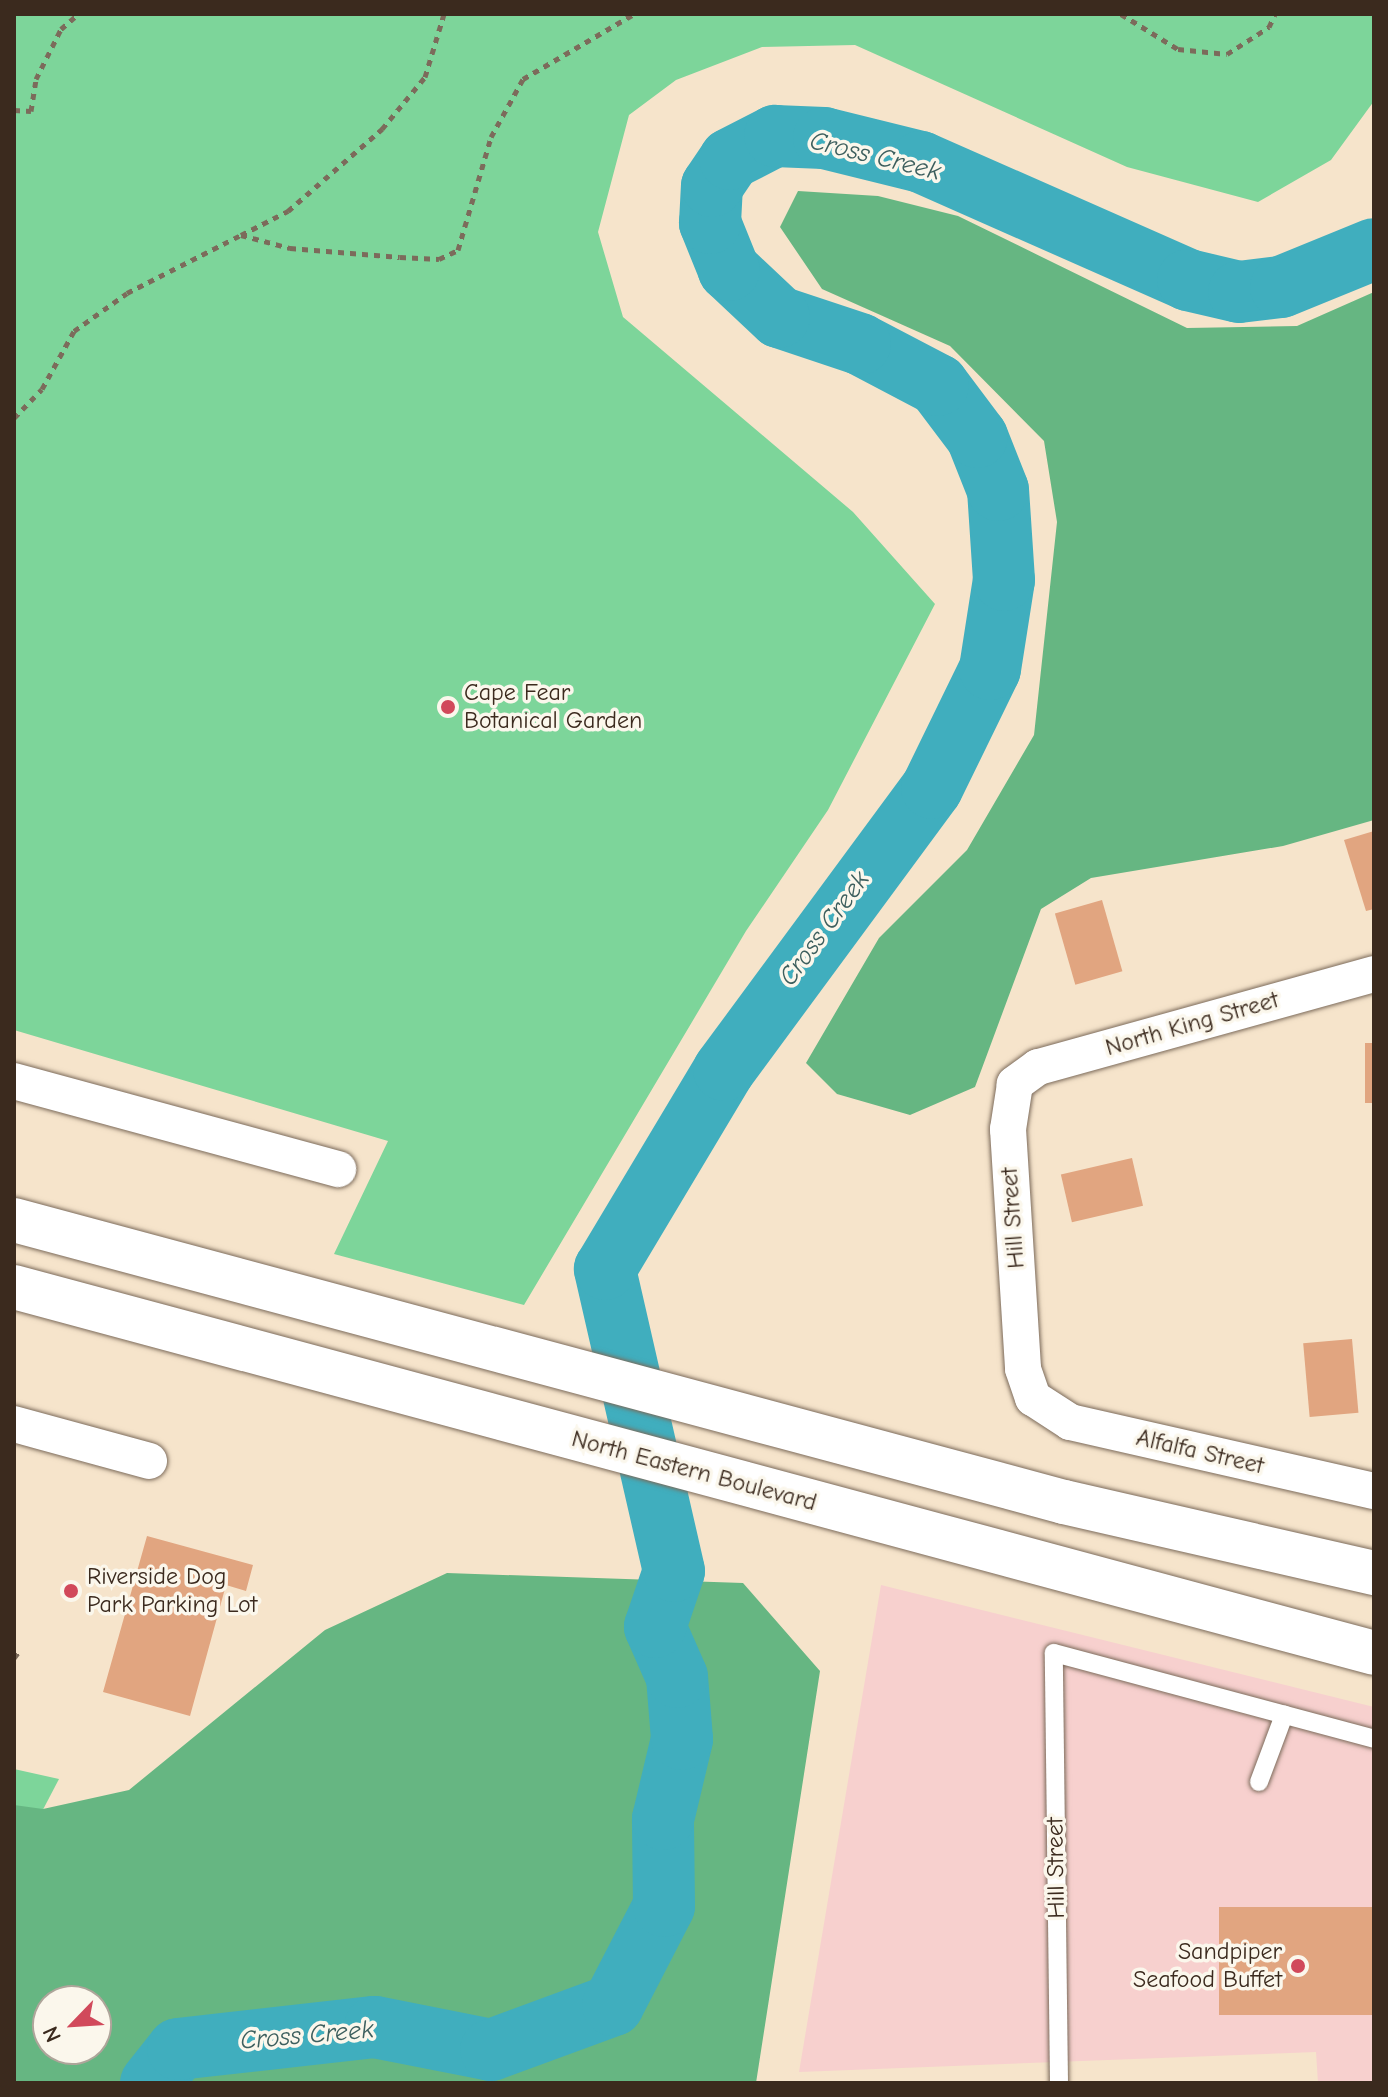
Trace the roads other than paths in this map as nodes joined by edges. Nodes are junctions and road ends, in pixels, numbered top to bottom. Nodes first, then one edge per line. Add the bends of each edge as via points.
1 (1374, 974) edge
2 (14, 1081) edge
3 (1015, 1084) joint
4 (338, 1169) dead end
5 (14, 1220) edge
6 (14, 1287) edge
7 (1033, 1398) joint
8 (14, 1424) edge
9 (149, 1461) dead end
10 (1374, 1491) edge
11 (1374, 1573) edge
12 (1374, 1653) edge
13 (1284, 1715) junction
14 (1374, 1739) edge
15 (1259, 1782) dead end
16 (1059, 2083) edge

1 - 3 street, North King Street via 1038,1067
2 - 4 street
3 - 7 street, Hill Street via 1008,1129 1023,1369
5 - 11 highway via 878,1452
6 - 12 highway, North Eastern Boulevard
7 - 10 street, Alfalfa Street via 1070,1422
8 - 9 street
13 - 14 lane
13 - 15 lane
13 - 16 lane, Hill Street via 1054,1653

